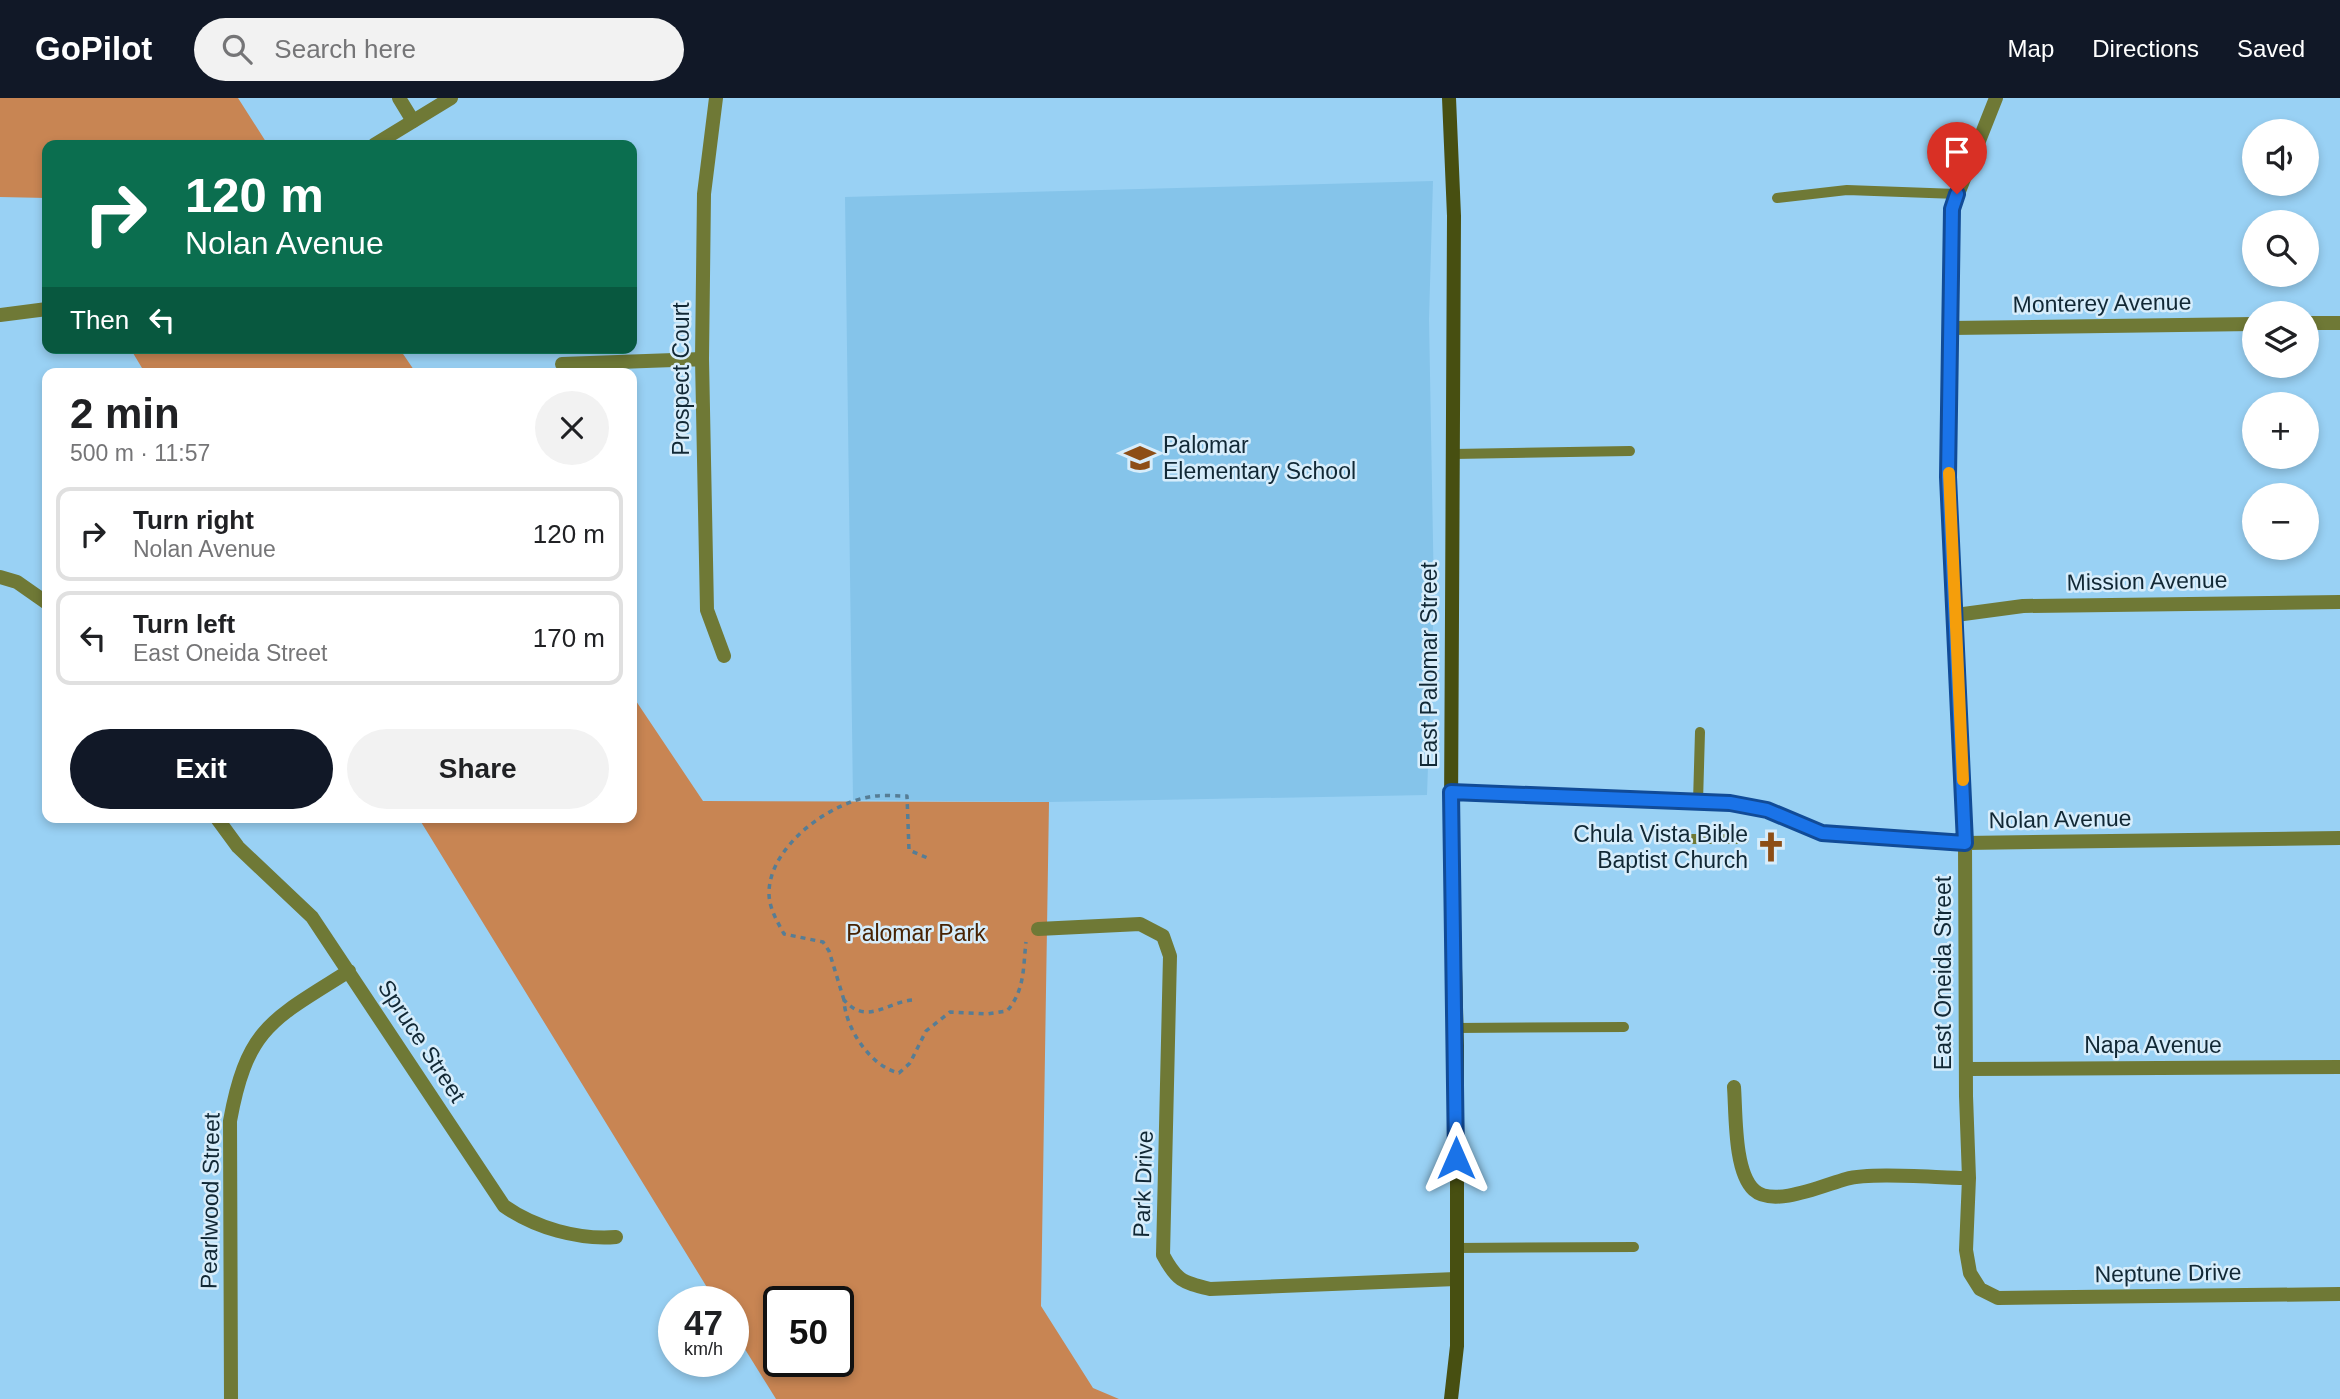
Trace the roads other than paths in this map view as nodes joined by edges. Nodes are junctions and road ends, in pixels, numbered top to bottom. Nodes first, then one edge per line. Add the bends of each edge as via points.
1 (399, 98) edge
2 (451, 98) edge
3 (716, 98) edge
4 (1448, 98) edge
5 (1996, 98) edge
6 (413, 121) junction
7 (382, 140) edge
8 (1957, 194) junction
9 (1777, 198) dead end
10 (42, 310) edge
11 (0, 315) edge
12 (2319, 323) edge
13 (2340, 323) edge
14 (2242, 324) edge
15 (1951, 328) junction
16 (702, 359) junction
17 (562, 364) dead end
18 (1630, 452) dead end
19 (1453, 454) junction
20 (0, 577) edge
21 (42, 600) edge
22 (2340, 602) edge
23 (1956, 615) junction
24 (724, 656) dead end
25 (1700, 732) dead end
26 (1451, 792) junction
27 (1698, 802) junction
28 (220, 823) edge
29 (2340, 838) edge
30 (1687, 839) dead end
31 (1744, 839) dead end
32 (1965, 843) junction
33 (1032, 934) road end
34 (349, 971) junction
35 (1624, 1027) dead end
36 (1455, 1028) junction
37 (2340, 1067) edge
38 (1966, 1069) junction
39 (1734, 1087) dead end
40 (1969, 1178) junction
41 (616, 1237) dead end
42 (1634, 1247) dead end
43 (1455, 1248) junction
44 (1456, 1279) junction
45 (2340, 1294) edge
46 (1998, 1298) joint
47 (231, 1399) edge
48 (1451, 1399) edge

1 - 6 street
2 - 6 street
3 - 16 street, Prospect Court via 704,194
4 - 19 main road, East Palomar Street via 1454,216
5 - 8 street, East Oneida Street
6 - 7 street
8 - 9 lane via 1847,190
8 - 15 street, East Oneida Street via 1952,209
10 - 11 street
12 - 13 street
14 - 15 street, Monterey Avenue
15 - 23 street, East Oneida Street via 1948,477
16 - 17 street
16 - 24 street, Prospect Court via 707,610
18 - 19 lane
19 - 26 main road, East Palomar Street
20 - 21 street via 17,582
22 - 23 street, Mission Avenue via 2023,606
23 - 32 street, East Oneida Street
25 - 27 lane
26 - 27 street, Nolan Avenue
26 - 36 main road, East Palomar Street
27 - 32 street, Nolan Avenue via 1767,810 1822,833
28 - 34 street, Spruce Street via 237,847 312,917
29 - 32 street, Nolan Avenue
30 - 31 lane
32 - 38 street, East Oneida Street
33 - 44 street, Park Drive via 1140,924 1163,936 1170,956 1163,1255 1174,1275 1210,1289
34 - 41 street, Spruce Street via 504,1206 522,1219 591,1239
34 - 47 street, Pearlwood Street via 279,1014 261,1034 238,1079 230,1121
35 - 36 lane
36 - 43 main road, East Palomar Street
37 - 38 street, Napa Avenue
38 - 40 street, East Oneida Street
39 - 40 street via 1742,1170 1754,1190 1767,1197 1851,1178
40 - 46 street, East Oneida Street via 1966,1250 1970,1273 1980,1289
42 - 43 lane
43 - 44 main road, East Palomar Street
44 - 48 main road, East Palomar Street via 1457,1346
45 - 46 street, Neptune Drive

